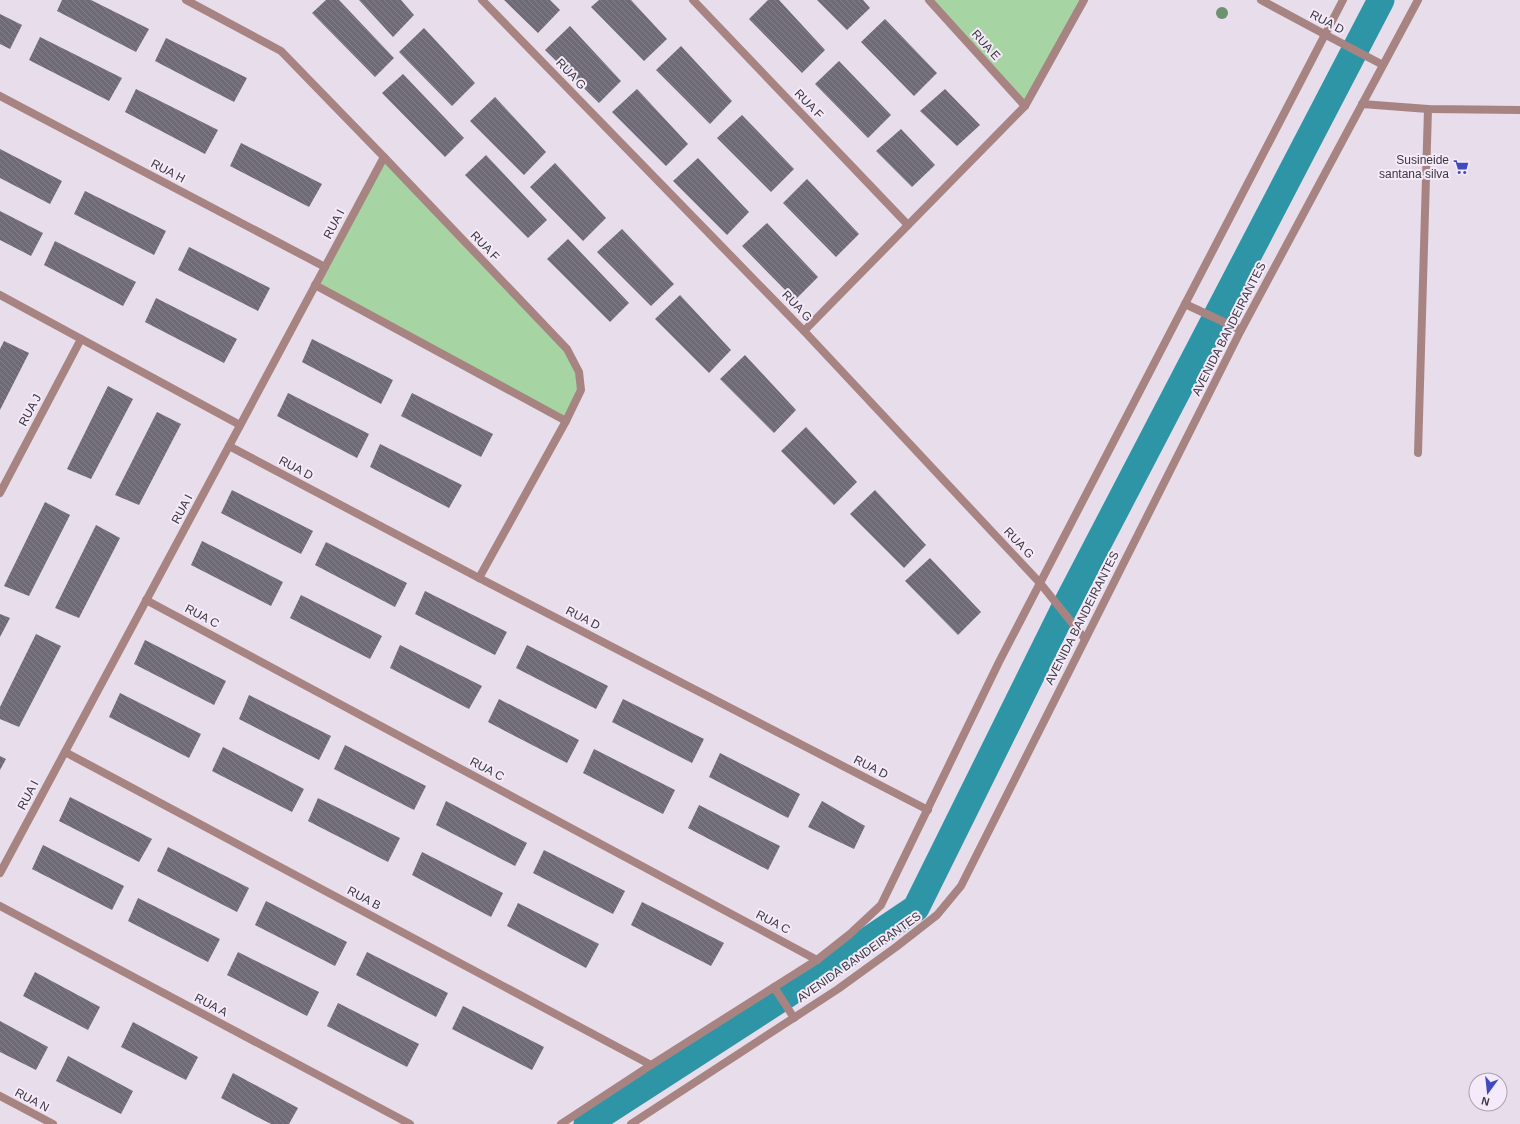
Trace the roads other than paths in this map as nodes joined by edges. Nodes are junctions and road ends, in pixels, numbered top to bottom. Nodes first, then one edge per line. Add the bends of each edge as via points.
1 (186, 0) edge
2 (482, 0) edge
3 (693, 0) edge
4 (929, 0) edge
5 (1084, 0) edge
6 (1261, 0) edge
7 (1343, 0) edge
8 (1418, 0) edge
9 (1326, 34) junction
10 (1383, 65) junction
11 (0, 96) edge
12 (1362, 104) junction
13 (1026, 106) junction
14 (1428, 109) junction
15 (1520, 110) edge
16 (384, 157) junction
17 (908, 225) junction
18 (325, 267) junction
19 (315, 286) junction
20 (0, 295) edge
21 (1185, 304) junction
22 (1241, 330) junction
23 (804, 331) junction
24 (81, 339) junction
25 (566, 422) junction
26 (240, 425) junction
27 (229, 446) junction
28 (1418, 453) dead end
29 (0, 493) edge
30 (479, 578) junction
31 (1040, 583) junction
32 (146, 600) junction
33 (1085, 639) junction
34 (65, 752) junction
35 (928, 810) junction
36 (0, 874) edge
37 (0, 906) edge
38 (816, 960) junction
39 (774, 986) junction
40 (794, 1018) junction
41 (651, 1065) junction
42 (0, 1096) edge
43 (53, 1124) edge
44 (410, 1124) edge
45 (561, 1124) edge
46 (631, 1124) edge

1 - 16 street, RUA F via 281,51
2 - 23 street, RUA G
3 - 17 street, RUA F
4 - 13 street, RUA E
5 - 13 street
6 - 9 street, RUA D
7 - 9 street, AVENIDA BANDEIRANTES
8 - 10 street, AVENIDA BANDEIRANTES
9 - 10 street, RUA D
9 - 21 street, AVENIDA BANDEIRANTES
10 - 12 street, AVENIDA BANDEIRANTES
11 - 18 street, RUA H
12 - 14 street
12 - 22 street, AVENIDA BANDEIRANTES
13 - 17 street
14 - 15 street
14 - 28 street
16 - 18 street, RUA I
16 - 25 street, RUA F via 567,350 579,372 581,390
17 - 23 street
18 - 19 street, RUA I
19 - 25 street
19 - 26 street, RUA I
20 - 24 street
21 - 22 street
21 - 31 street, AVENIDA BANDEIRANTES
22 - 33 street, AVENIDA BANDEIRANTES
23 - 31 street, RUA G
24 - 26 street
24 - 29 street, RUA J
25 - 30 street, RUA F
26 - 27 street, RUA I
27 - 30 street, RUA D
27 - 32 street, RUA I
30 - 35 street, RUA D
31 - 33 street, RUA G
31 - 35 street, AVENIDA BANDEIRANTES
32 - 34 street, RUA I
32 - 38 street, RUA C
33 - 40 street, AVENIDA BANDEIRANTES via 961,886 932,920
34 - 36 street, RUA I
34 - 41 street, RUA B
35 - 38 street, AVENIDA BANDEIRANTES via 881,905 850,934
37 - 44 street, RUA A
38 - 39 street, AVENIDA BANDEIRANTES
39 - 40 street
39 - 41 street, AVENIDA BANDEIRANTES
40 - 46 street, AVENIDA BANDEIRANTES
41 - 45 street, AVENIDA BANDEIRANTES
42 - 43 street, RUA N

